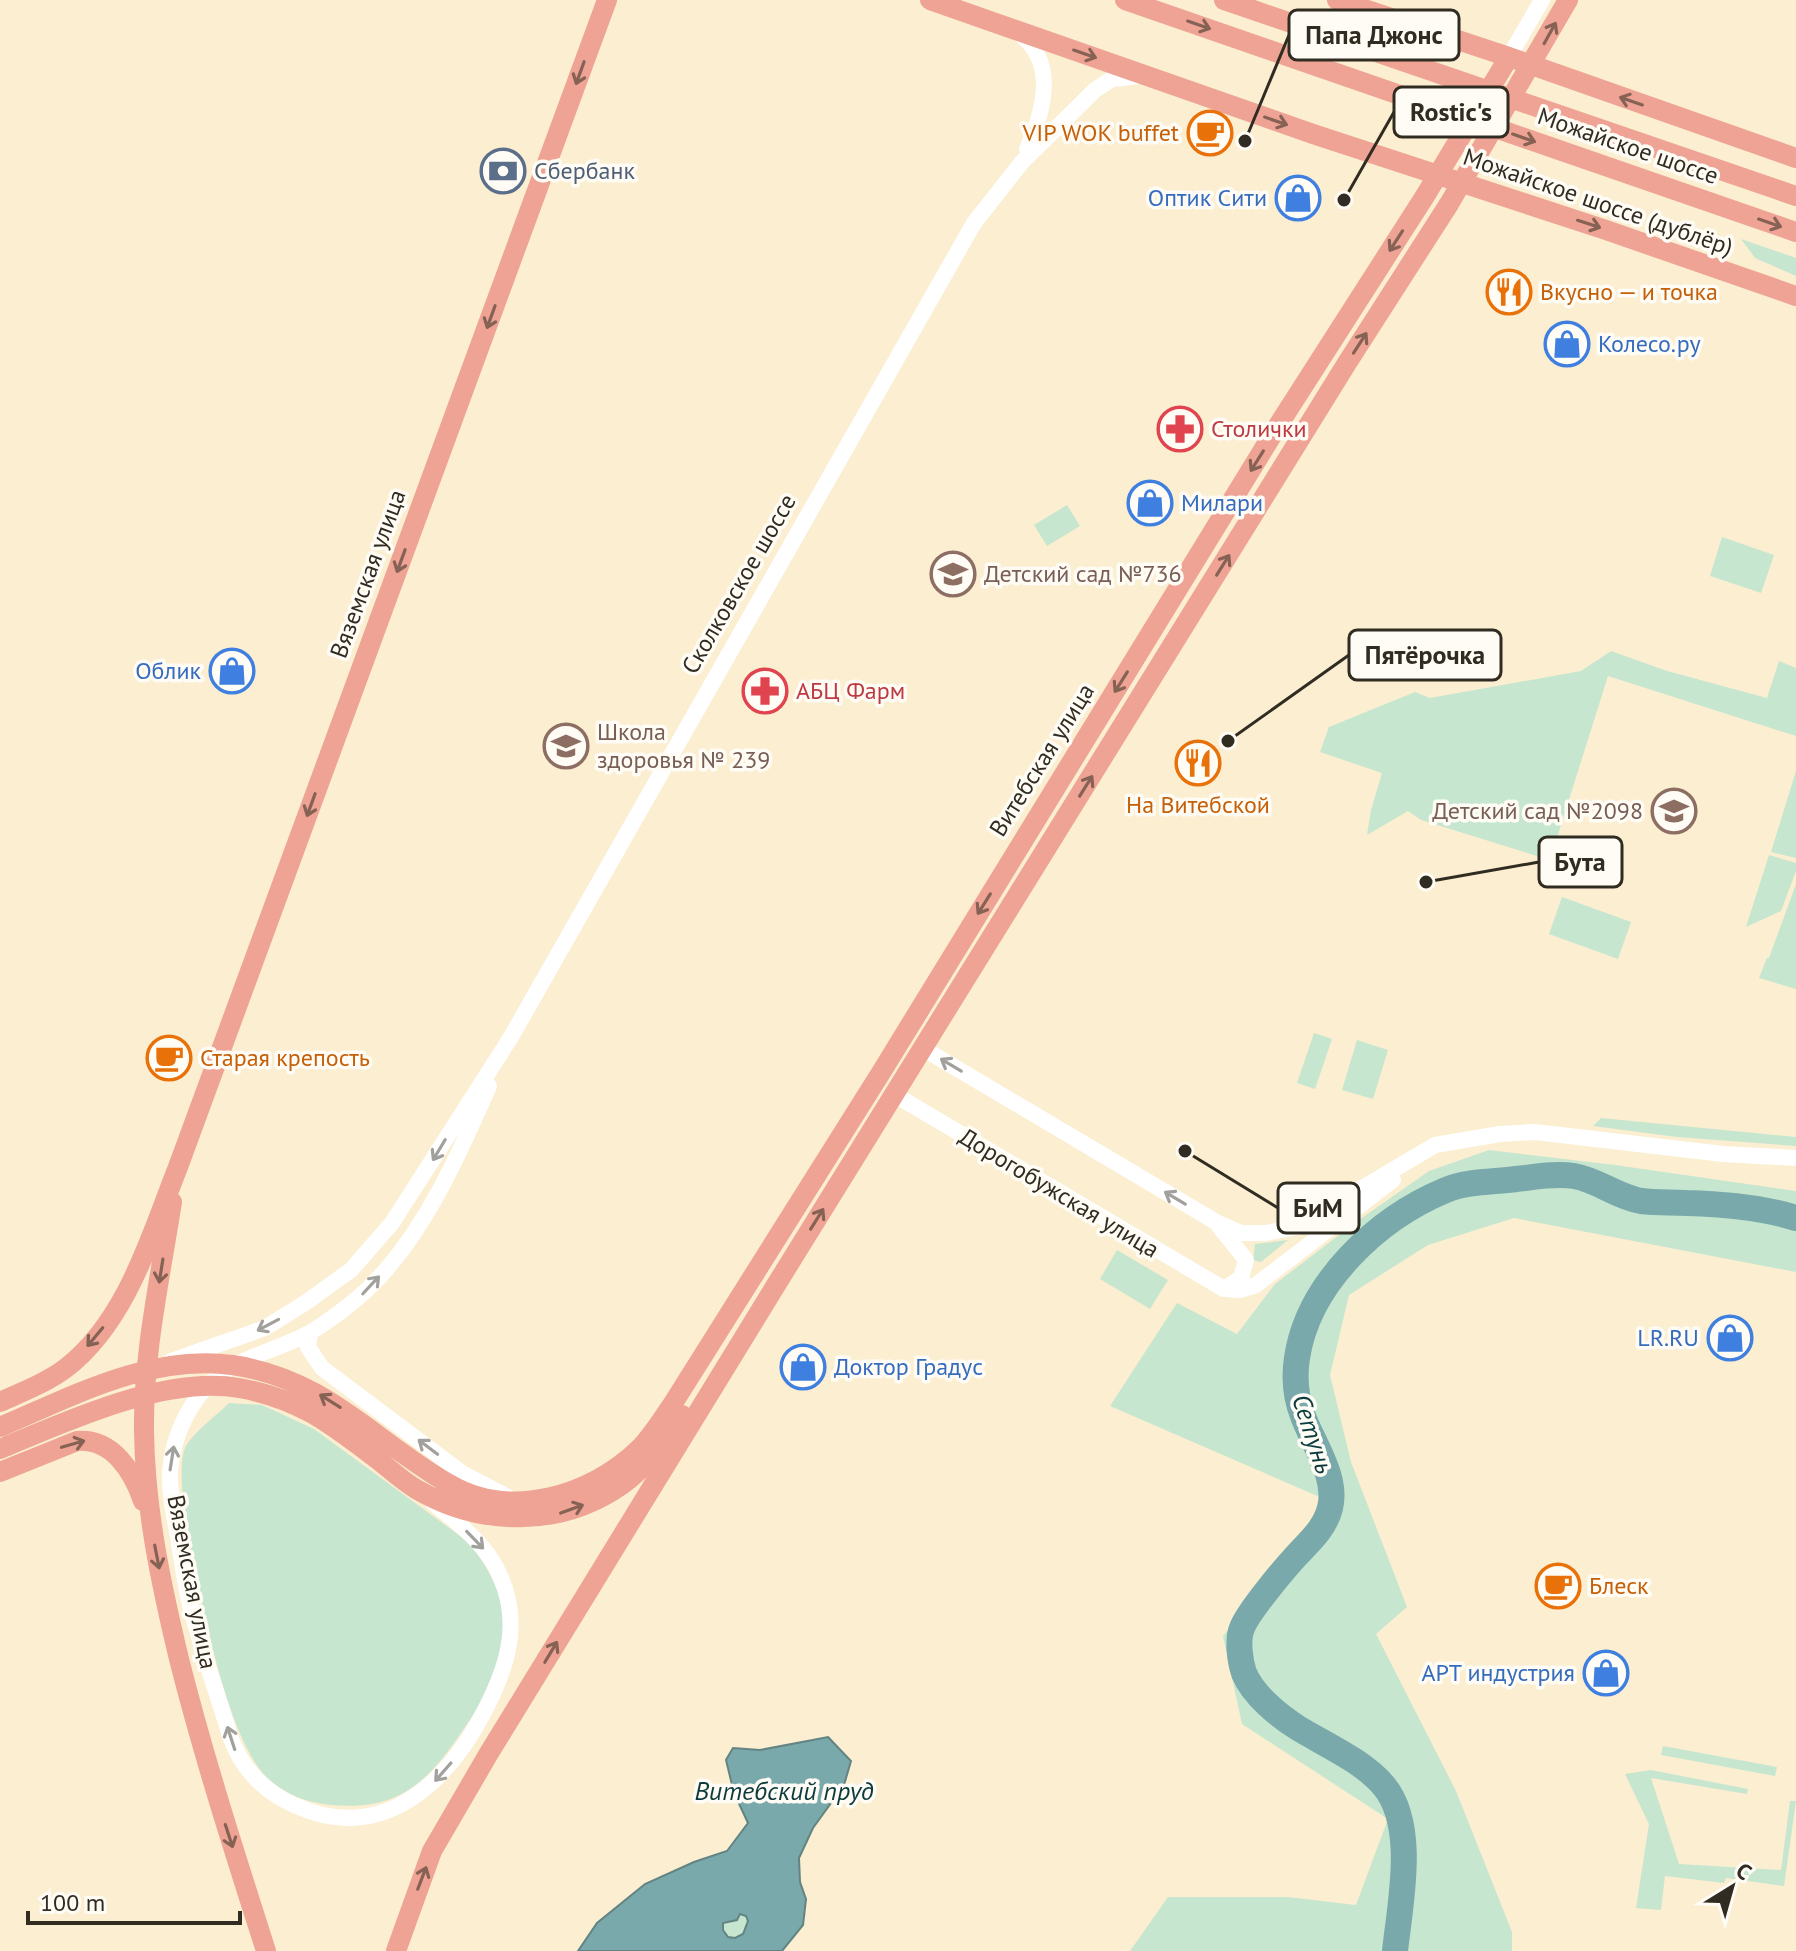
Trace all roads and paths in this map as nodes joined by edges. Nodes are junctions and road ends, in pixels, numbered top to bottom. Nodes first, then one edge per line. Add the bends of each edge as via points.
1 (607, 0) edge
2 (930, 0) edge
3 (1125, 0) edge
4 (1224, 0) edge
5 (1337, 0) edge
6 (1542, 0) edge
7 (1568, 0) edge
8 (1015, 30) junction
9 (1509, 57) junction
10 (1532, 65) junction
11 (1150, 77) junction
12 (1796, 158) edge
13 (1022, 162) junction
14 (1438, 175) junction
15 (1461, 183) junction
16 (1796, 196) edge
17 (1796, 232) edge
18 (1796, 296) edge
19 (511, 1037) junction
20 (924, 1049) junction
21 (895, 1095) junction
22 (1473, 1141) junction
23 (1796, 1158) edge
24 (178, 1167) junction
25 (1216, 1222) junction
26 (776, 1285) junction
27 (1224, 1289) junction
28 (310, 1333) junction
29 (148, 1369) junction
30 (278, 1387) junction
31 (0, 1402) edge
32 (0, 1427) edge
33 (0, 1449) edge
34 (0, 1472) edge
35 (416, 1489) junction
36 (519, 1501) junction
37 (150, 1523) junction
38 (266, 1951) edge
39 (396, 1951) edge

1 -> 24 main road, Вяземская улица
2 - 8 main road, Можайское шоссе (дублёр)
3 -> 17 main road, Можайское шоссе
4 - 16 main road, Можайское шоссе
5 - 9 main road
6 - 9 street
10 -> 7 main road
8 -> 11 main road, Можайское шоссе (дублёр)
8 - 13 street, Сколковское шоссе via 1036,49 1044,78 1039,123
9 - 10 main road
9 - 14 main road, Витебская улица
12 -> 10 main road
10 - 15 main road
11 - 13 street, Сколковское шоссе via 1128,75 1103,84
11 -> 14 main road, Можайское шоссе (дублёр)
13 - 19 street, Сколковское шоссе via 974,223
14 - 15 main road, Можайское шоссе (дублёр)
14 -> 36 main road, Витебская улица via 692,1373 640,1448 612,1471 548,1499
15 -> 18 main road, Можайское шоссе (дублёр)
20 -> 15 main road
28 -> 19 street via 360,1296 406,1245 466,1139
19 -> 29 street via 392,1223 335,1284 265,1328
20 - 21 main road
25 -> 20 street
26 -> 21 main road
21 - 27 street, Дорогобужская улица
22 - 23 street via 1535,1132
22 - 25 street via 1424,1150 1297,1227 1241,1233
22 - 27 street via 1411,1167 1256,1285
24 -> 31 main road, Вяземская улица via 116,1311 66,1368
24 -> 37 main road, Вяземская улица via 146,1360
25 - 27 street via 1246,1260 1241,1278
35 -> 26 main road via 459,1507 528,1519 569,1511 613,1490 647,1462
39 -> 26 main road via 432,1851
35 -> 28 street via 484,1548 501,1578 512,1632 500,1682 446,1771 412,1799 359,1816 304,1809 265,1787 236,1753 188,1596 170,1473 186,1415 203,1390 242,1361
36 -> 28 street via 462,1473 322,1368 308,1347
29 - 30 main road via 232,1365
29 - 32 main road
30 - 33 main road via 179,1388 111,1406
30 - 35 main road
36 -> 30 main road, Витебская улица via 450,1485 329,1400
34 -> 37 main road via 77,1441 95,1442 125,1464
37 -> 38 main road, Вяземская улица via 188,1695

